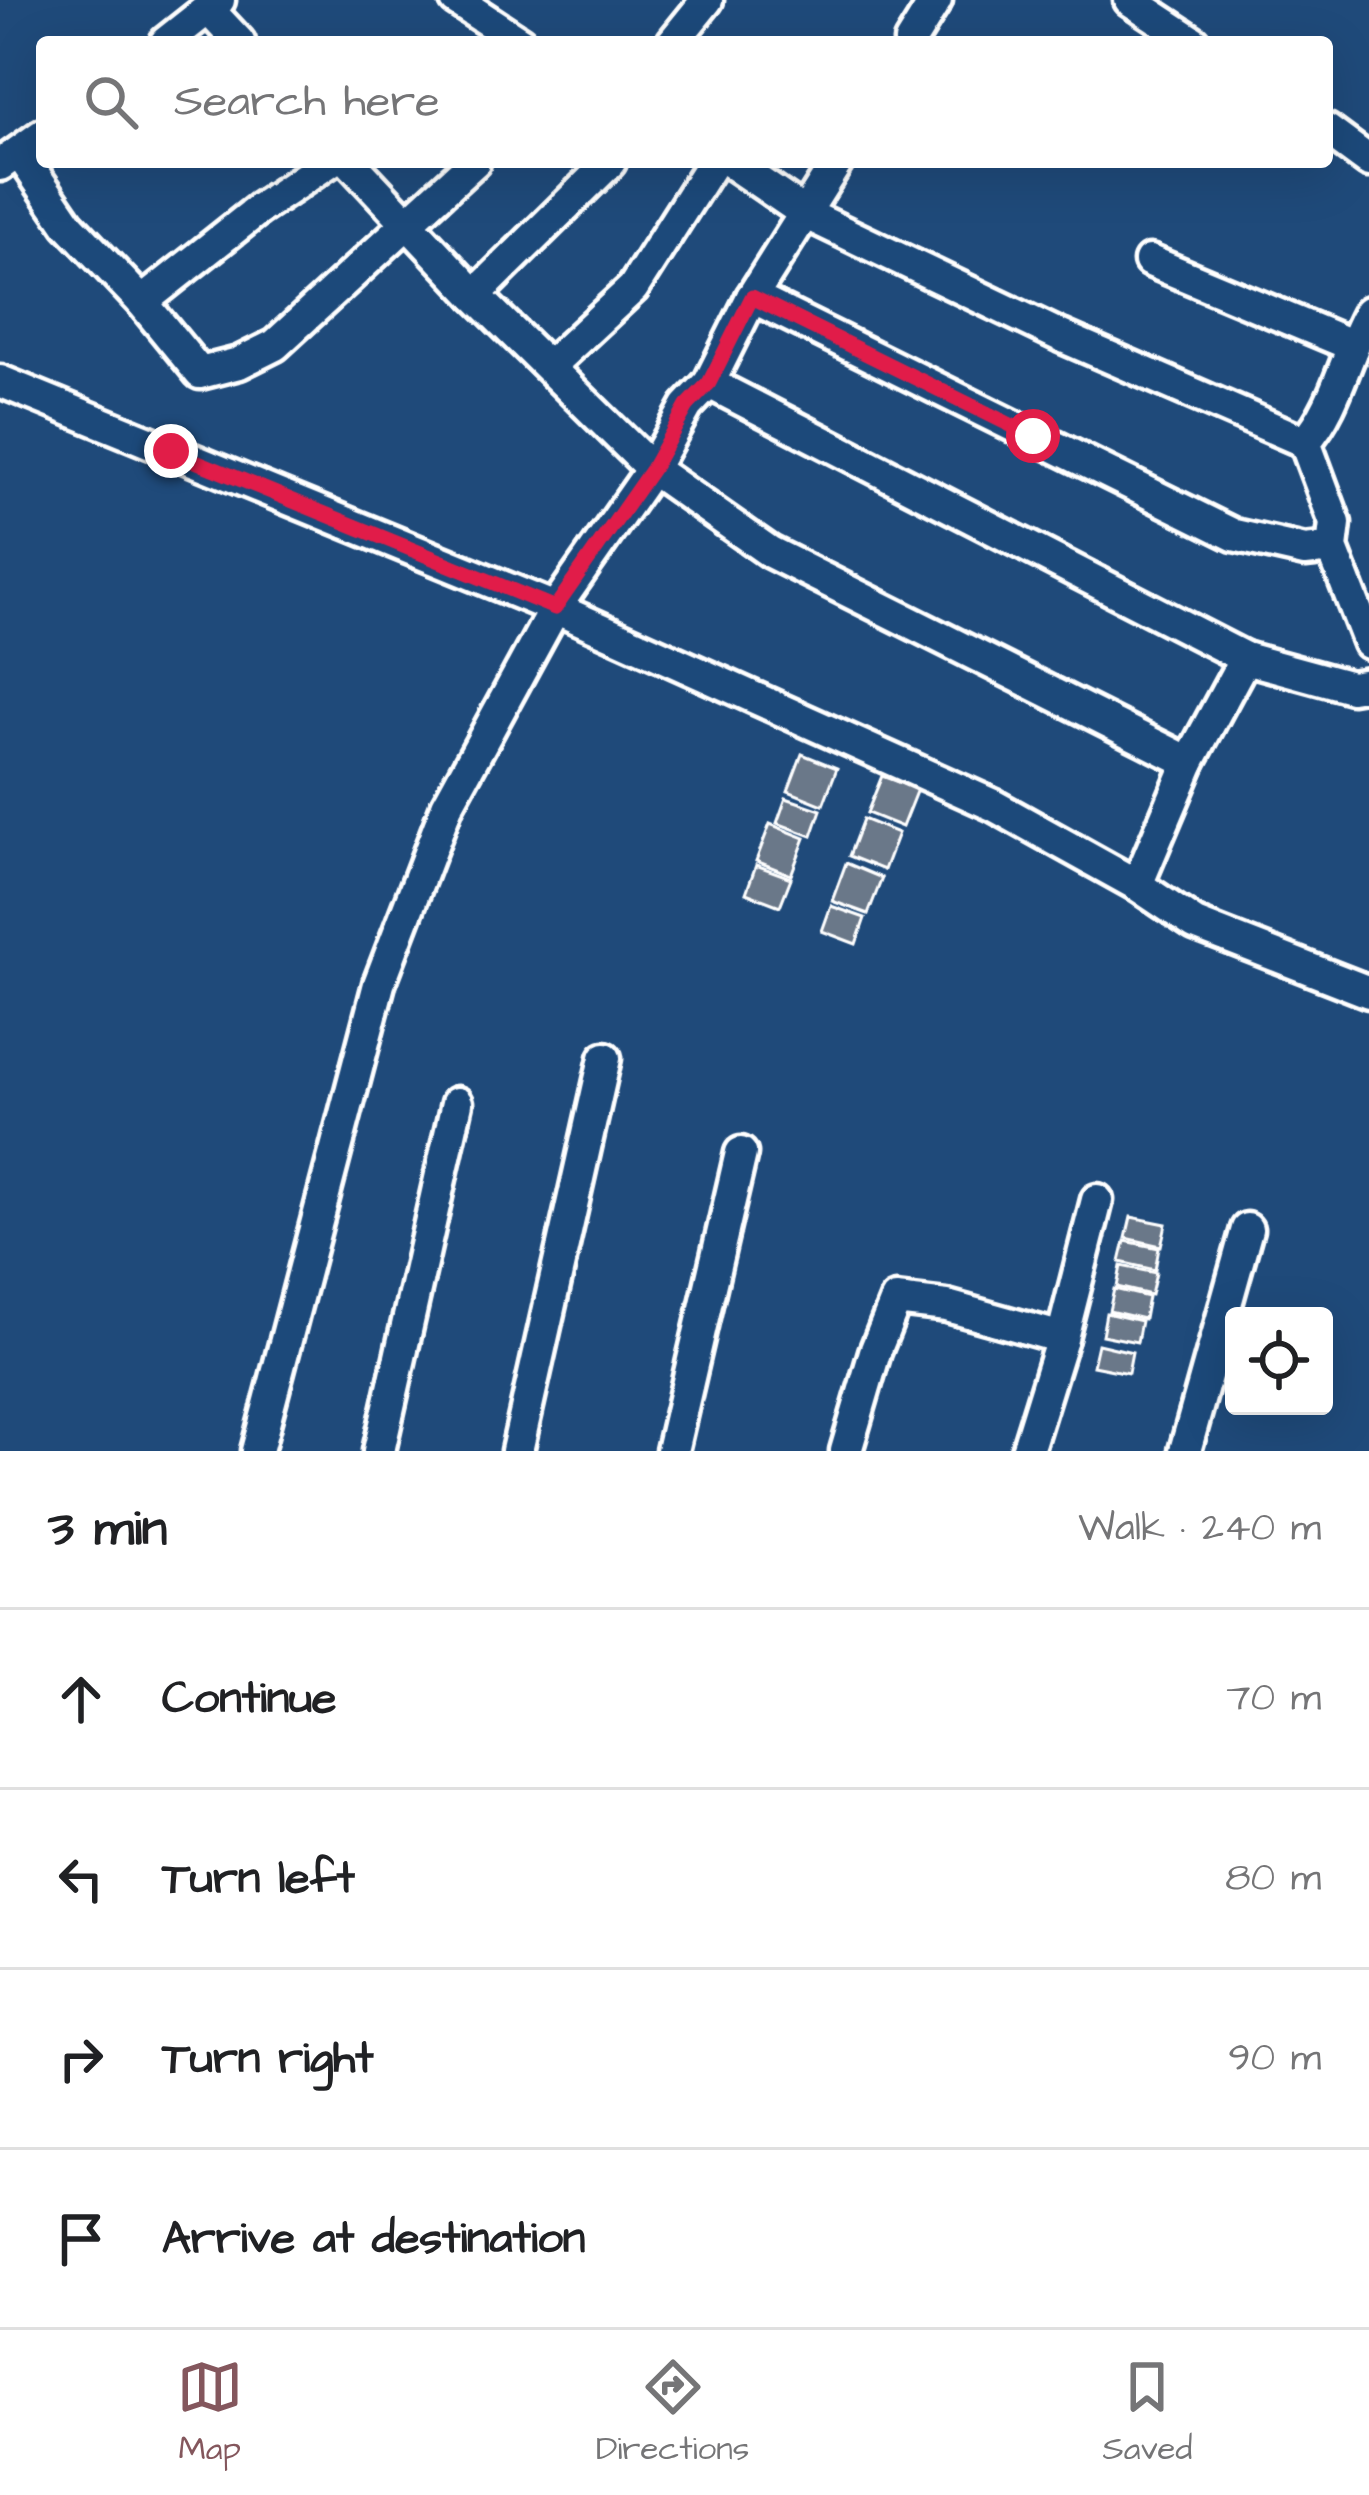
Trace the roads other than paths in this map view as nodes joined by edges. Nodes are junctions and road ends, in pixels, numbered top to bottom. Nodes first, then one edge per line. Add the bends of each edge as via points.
1 (456, 0) edge
2 (707, 0) edge
3 (936, 0) edge
4 (1130, 0) edge
5 (214, 5) edge
6 (174, 36) edge
7 (235, 36) edge
8 (511, 36) edge
9 (678, 36) edge
10 (914, 36) edge
11 (1185, 36) edge
12 (1333, 134) edge
13 (20, 150) edge
14 (1369, 161) edge
15 (320, 168) edge
16 (355, 168) edge
17 (468, 168) edge
18 (604, 168) edge
19 (709, 168) edge
20 (739, 168) edge
21 (833, 168) edge
22 (806, 214) junction
23 (408, 226) junction
24 (1150, 261) dead end
25 (475, 295) junction
26 (752, 297) junction
27 (142, 302) junction
28 (1369, 312) edge
29 (1351, 345) junction
30 (550, 366) junction
31 (0, 381) edge
32 (709, 383) junction
33 (1305, 442) junction
34 (652, 469) junction
35 (1332, 548) junction
36 (555, 608) junction
37 (1369, 643) edge
38 (1245, 658) junction
39 (1369, 684) edge
40 (1189, 762) junction
41 (1137, 885) junction
42 (1369, 992) edge
43 (605, 1058) dead end
44 (457, 1103) dead end
45 (741, 1153) dead end
46 (1097, 1200) dead end
47 (1247, 1229) dead end
48 (1062, 1338) junction
49 (257, 1451) edge
50 (380, 1451) edge
51 (517, 1451) edge
52 (672, 1451) edge
53 (845, 1451) edge
54 (1027, 1451) edge
55 (1185, 1451) edge

1 - 8 street
2 - 9 street
3 - 10 street
4 - 11 street
5 - 6 street
5 - 7 street
12 - 14 street
13 - 27 street via 68,224
15 - 27 street
16 - 23 street
17 - 23 street
18 - 25 street
19 - 30 street via 633,288
20 - 22 street
21 - 22 street
22 - 26 street
22 - 33 street
23 - 25 street
23 - 27 street via 275,345 239,363 200,373
24 - 29 street
25 - 30 street
26 - 32 street
26 - 35 street via 1234,535 1305,551
28 - 29 street
29 - 33 street via 1324,422
30 - 34 street
31 - 36 street
32 - 34 street
32 - 38 street
33 - 35 street via 1336,523
34 - 36 street
34 - 40 street via 770,552
35 - 37 street
36 - 41 street via 993,805
36 - 49 street via 447,806 379,984
38 - 39 street via 1352,687
38 - 40 street
40 - 41 street
41 - 42 street via 1195,924
43 - 51 street
44 - 50 street
45 - 52 street
46 - 48 street
47 - 55 street
48 - 53 street via 896,1300
48 - 54 street

